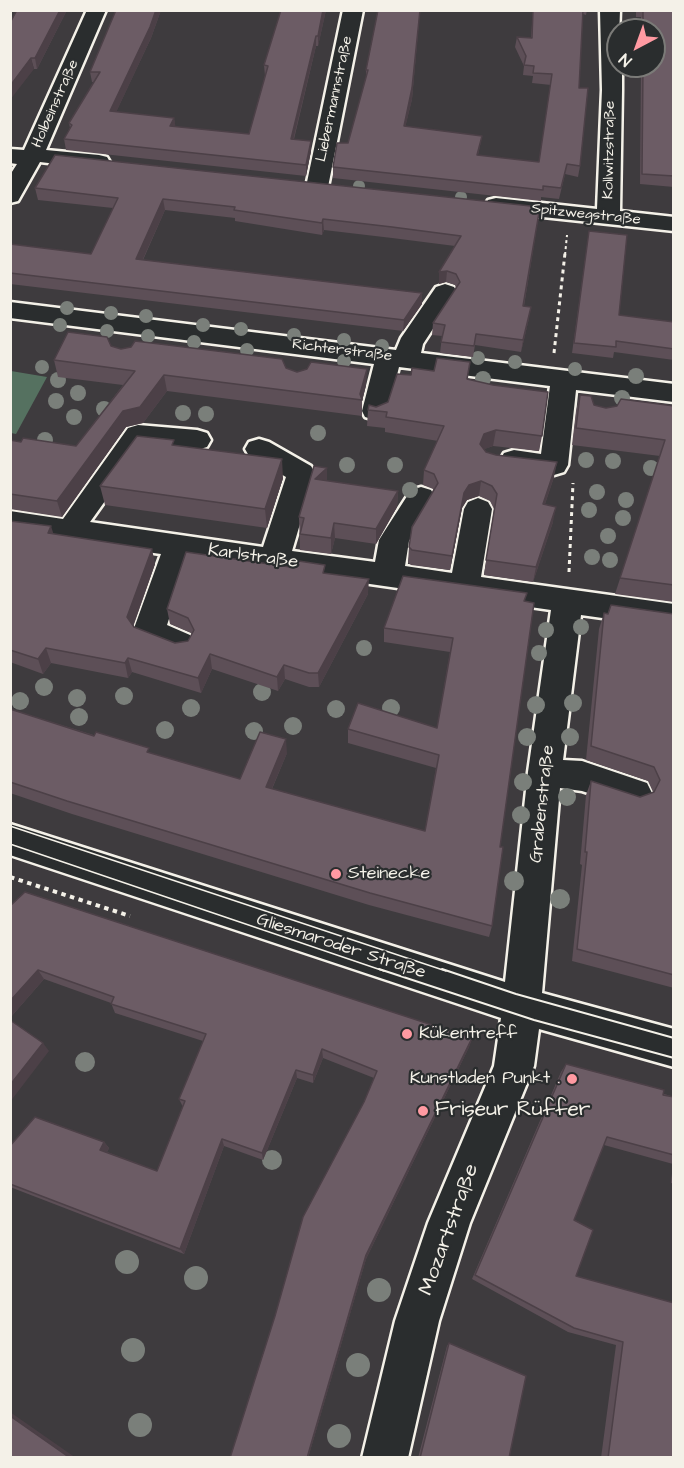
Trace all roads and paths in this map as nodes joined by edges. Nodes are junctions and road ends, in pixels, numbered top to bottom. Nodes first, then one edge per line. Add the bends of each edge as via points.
1 (97, 10) edge
2 (353, 10) edge
3 (610, 10) edge
4 (33, 155) junction
5 (10, 156) edge
6 (115, 164) edge
7 (340, 189) edge
8 (10, 196) edge
9 (478, 203) edge
10 (570, 213) junction
11 (608, 217) junction
12 (674, 224) edge
13 (445, 292) dead end
14 (10, 310) edge
15 (398, 358) junction
16 (557, 378) junction
17 (674, 393) edge
18 (375, 411) edge
19 (197, 440) dead end
20 (259, 449) dead end
21 (495, 458) edge
22 (97, 471) edge
23 (573, 479) dead end
24 (310, 493) edge
25 (421, 497) dead end
26 (478, 509) dead end
27 (10, 522) edge
28 (65, 530) junction
29 (179, 546) junction
30 (281, 561) junction
31 (388, 576) junction
32 (464, 587) junction
33 (567, 602) junction
34 (674, 616) edge
35 (179, 644) edge
36 (545, 772) junction
37 (635, 793) edge
38 (12, 841) edge
39 (522, 1006) junction
40 (674, 1048) edge
41 (385, 1458) edge

1 - 4 street, Holbeinstraße
2 - 7 street, Liebermannstraße via 309,186
3 - 11 street, Kollwitzstraße
4 - 5 street
4 - 6 street
4 - 8 street, Holbeinstraße
9 - 10 street, Spitzwegstraße
10 - 11 street, Spitzwegstraße
10 - 16 path
11 - 12 street, Spitzwegstraße
13 - 15 street
14 - 15 street, Richterstraße via 37,324 132,338 303,359
15 - 16 street, Richterstraße
15 - 18 street
16 - 17 street, Richterstraße via 602,396
16 - 21 street via 554,465
19 - 28 street via 138,435
20 - 30 street via 301,473
22 - 28 street
23 - 33 path
24 - 30 street
25 - 31 street via 394,540
26 - 32 street
27 - 28 street, Karlstraße
28 - 29 street, Karlstraße
29 - 30 street, Karlstraße
29 - 35 street via 149,631
30 - 31 street, Karlstraße
31 - 32 street, Karlstraße
32 - 33 street, Karlstraße
33 - 34 street, Karlstraße
33 - 36 street, Grabenstraße
36 - 37 street via 582,776
36 - 39 street, Grabenstraße
38 - 39 street, Gliesmaroder Straße
39 - 40 street, Gliesmaroder Straße
39 - 41 street, Mozartstraße via 514,1066 449,1223 417,1321

